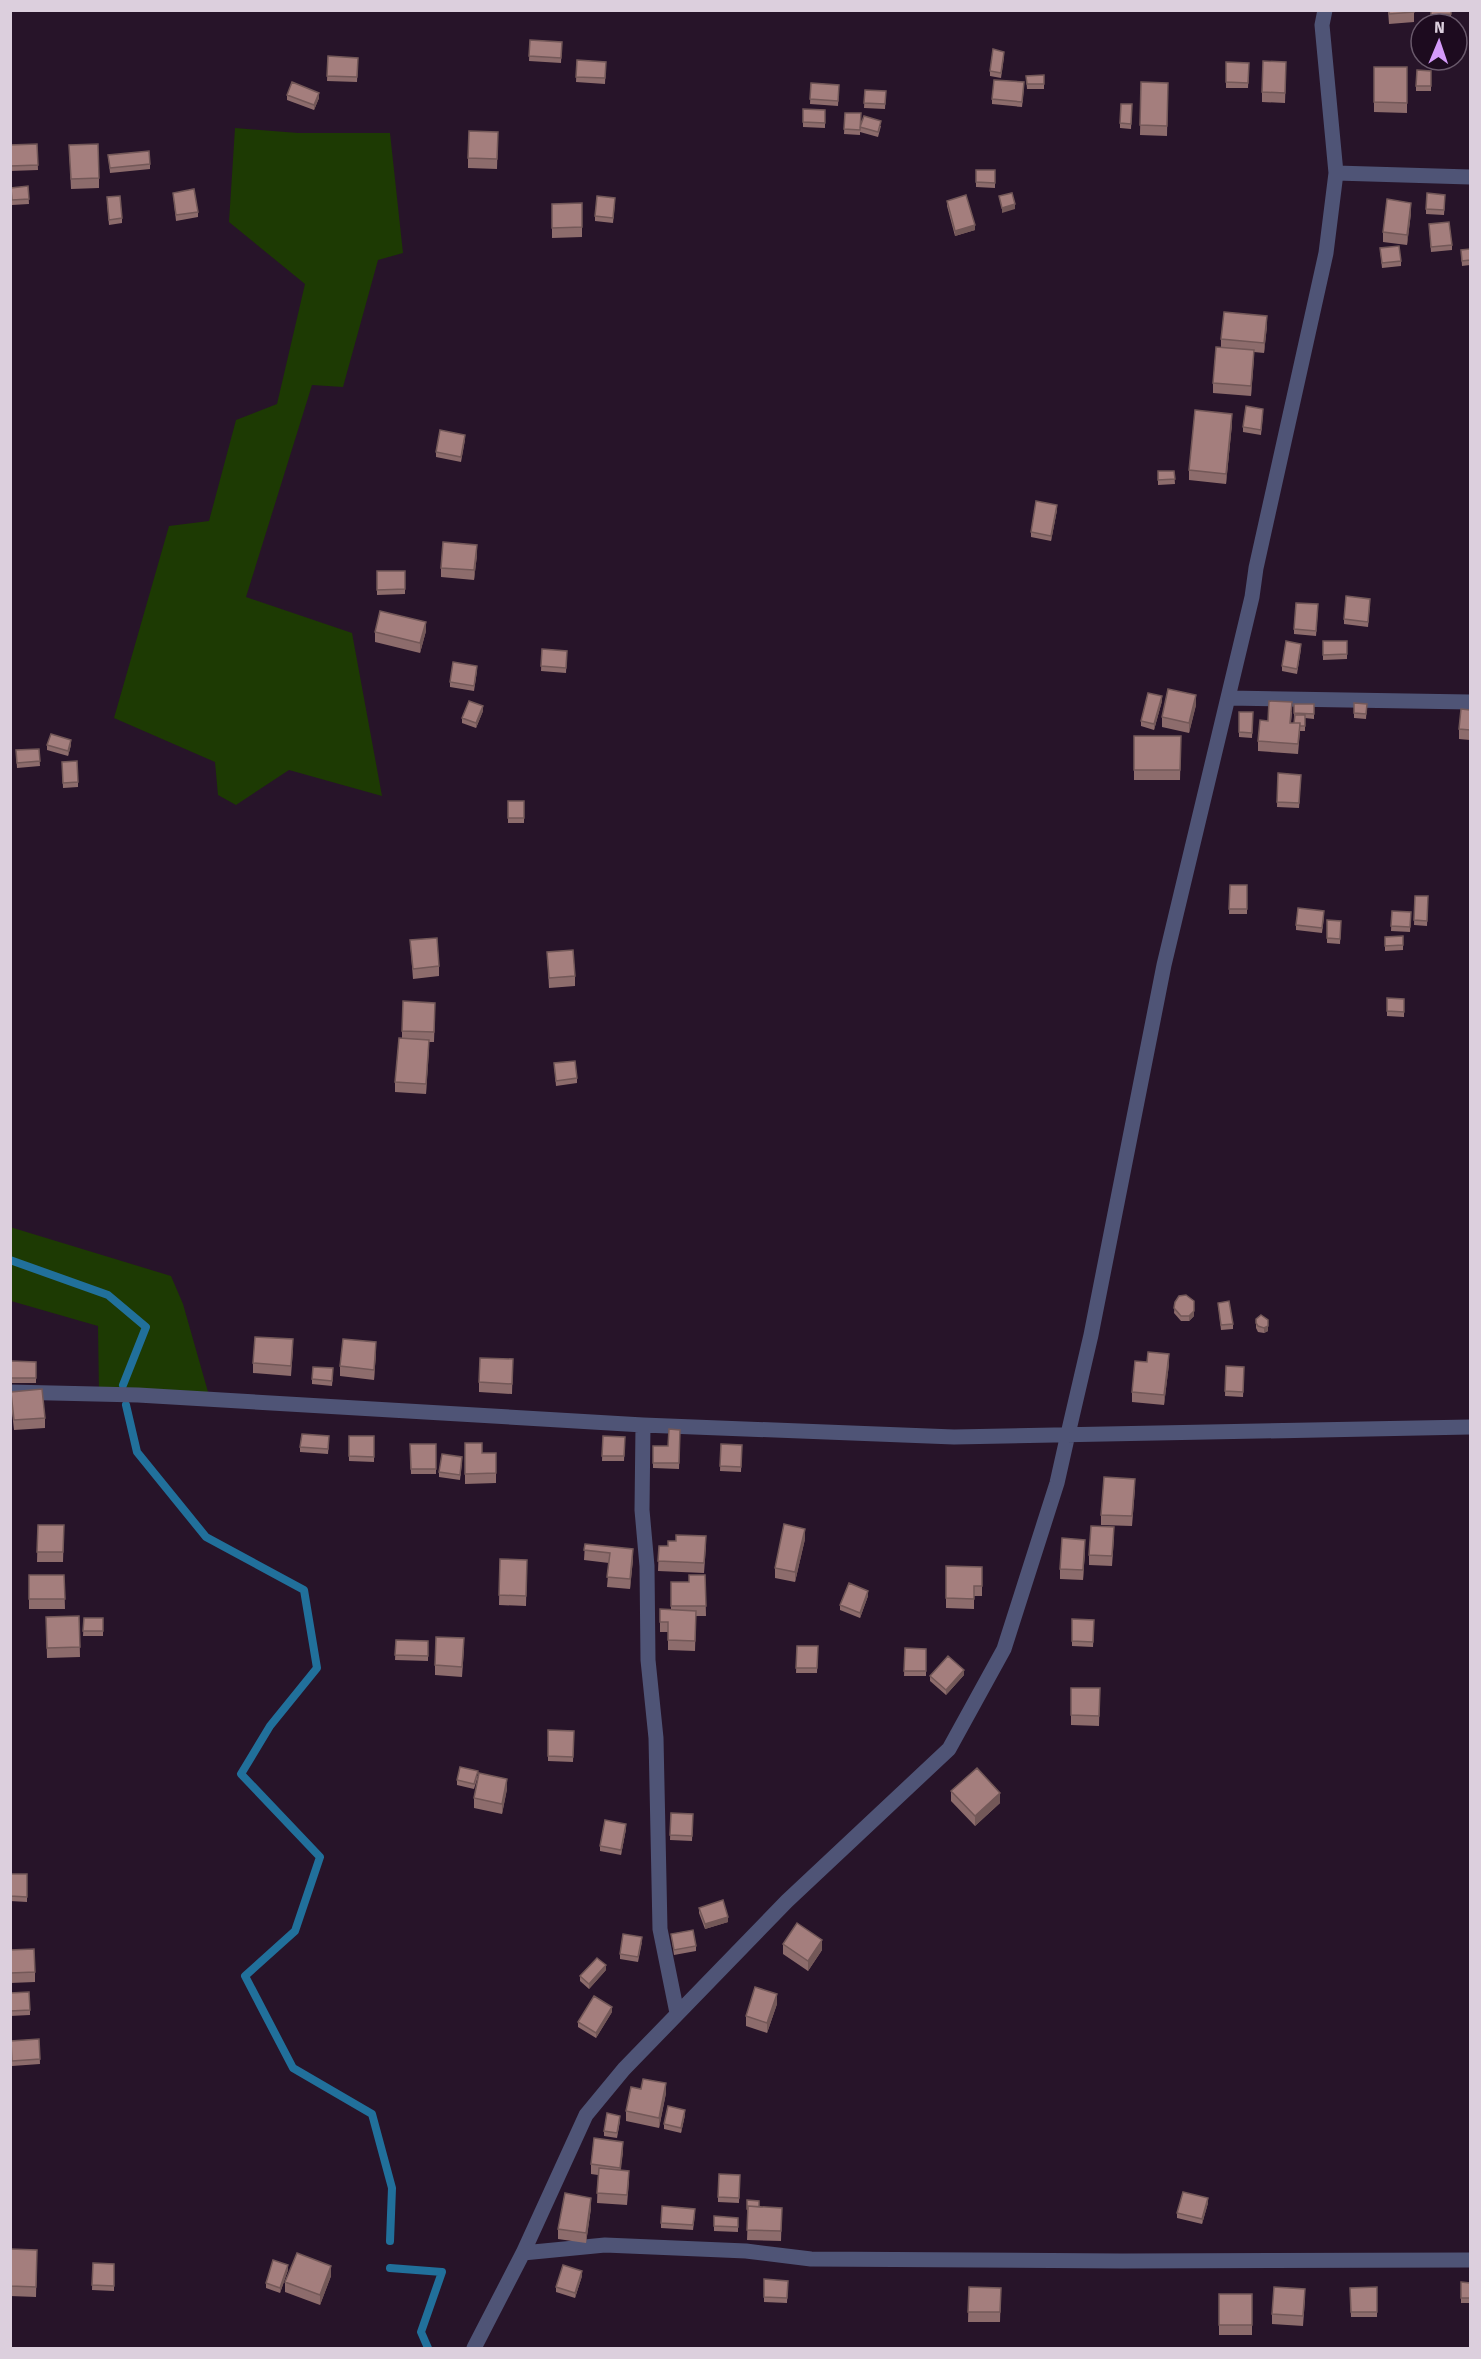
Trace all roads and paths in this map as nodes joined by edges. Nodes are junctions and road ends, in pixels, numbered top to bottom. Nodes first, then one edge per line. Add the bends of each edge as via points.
1 (1325, 10) edge
2 (1336, 173) junction
3 (1470, 177) edge
4 (1228, 698) junction
5 (1470, 702) edge
6 (10, 1392) edge
7 (643, 1425) junction
8 (1470, 1427) edge
9 (1068, 1434) junction
10 (677, 2013) junction
11 (523, 2253) junction
12 (1470, 2259) edge
13 (474, 2349) edge

1 - 2 street via 1322,25
2 - 3 street
2 - 4 street via 1326,253
4 - 5 street
4 - 9 street via 1164,965
6 - 7 street via 138,1395
7 - 9 street via 954,1437
7 - 10 street via 642,1510 648,1660 656,1738 660,1929
8 - 9 street
9 - 10 street via 1057,1483 1005,1649 949,1749 787,1901
10 - 11 street via 586,2115
11 - 12 street via 604,2245 746,2251 811,2259
11 - 13 street

